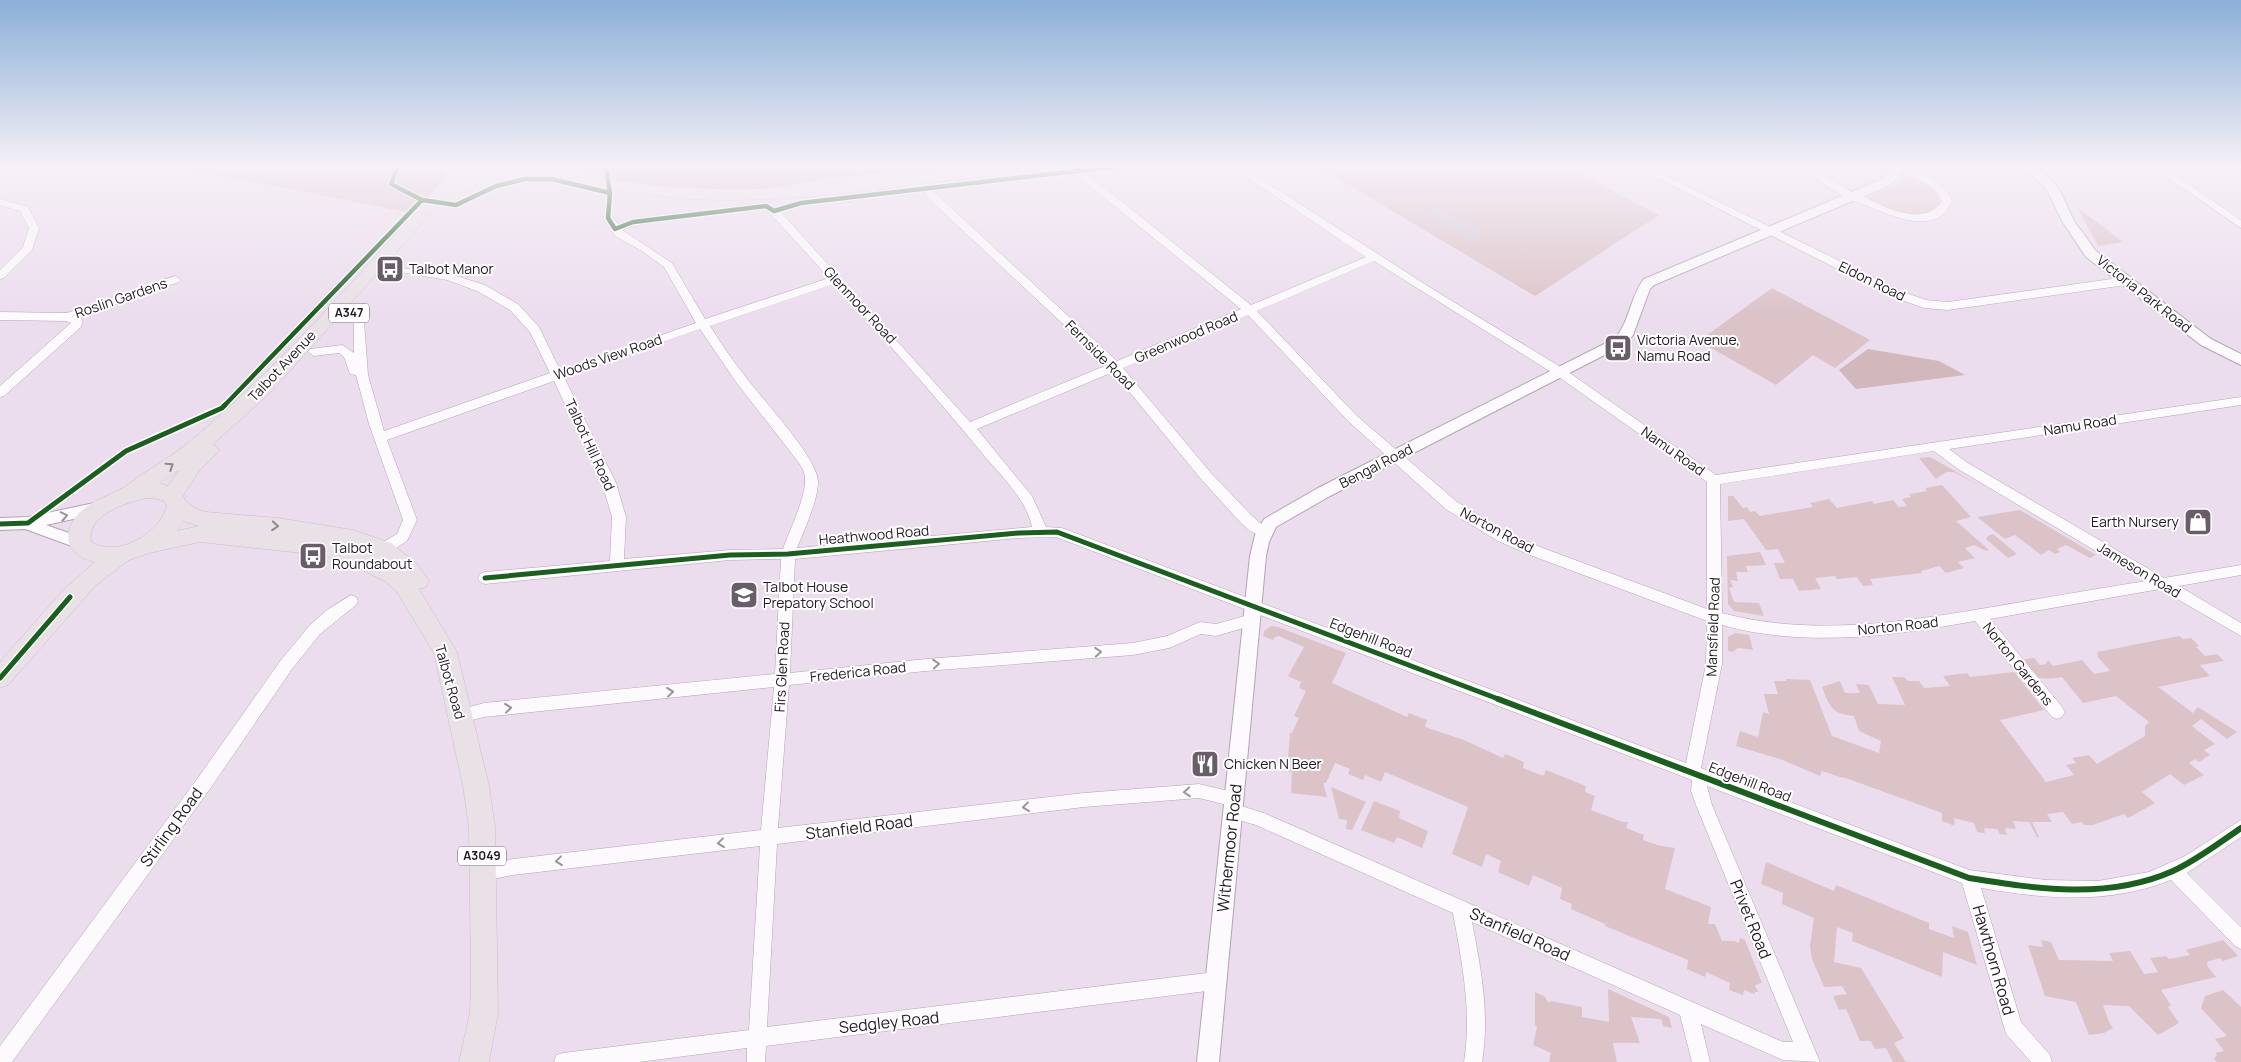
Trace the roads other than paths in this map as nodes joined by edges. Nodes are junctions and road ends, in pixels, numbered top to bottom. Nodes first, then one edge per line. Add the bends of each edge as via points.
1 (27, 216) edge
2 (417, 216) edge
3 (434, 216) edge
4 (687, 216) edge
5 (779, 216) edge
6 (953, 216) edge
7 (1132, 216) edge
8 (1311, 216) edge
9 (1739, 216) edge
10 (1808, 216) edge
11 (1903, 216) edge
12 (1929, 216) edge
13 (2065, 216) edge
14 (2227, 216) edge
15 (611, 224) joint
16 (2241, 225) edge
17 (1770, 231) junction
18 (1375, 257) junction
19 (404, 270) dead end
20 (0, 276) edge
21 (174, 280) dead end
22 (836, 280) junction
23 (2126, 280) junction
24 (1250, 310) junction
25 (0, 316) edge
26 (68, 316) junction
27 (360, 324) dead end
28 (703, 325) junction
29 (314, 352) junction
30 (2241, 360) edge
31 (1116, 367) junction
32 (1560, 372) junction
33 (556, 375) junction
34 (363, 387) junction
35 (0, 393) edge
36 (2241, 401) edge
37 (968, 428) junction
38 (381, 437) junction
39 (1936, 446) junction
40 (1395, 456) junction
41 (1713, 480) junction
42 (130, 493) junction
43 (174, 501) junction
44 (99, 508) junction
45 (28, 523) junction
46 (0, 524) edge
47 (1040, 531) junction
48 (1264, 531) junction
49 (84, 548) junction
50 (383, 549) junction
51 (131, 550) junction
52 (788, 554) junction
53 (617, 566) junction
54 (2241, 570) edge
55 (485, 578) dead end
56 (2162, 584) junction
57 (70, 596) junction
58 (351, 601) dead end
59 (1253, 612) junction
60 (1978, 615) junction
61 (1715, 618) junction
62 (2241, 630) edge
63 (445, 652) junction
64 (0, 678) edge
65 (782, 680) junction
66 (2057, 712) dead end
67 (460, 716) junction
68 (1696, 774) junction
69 (1234, 805) junction
70 (2241, 828) edge
71 (769, 837) junction
72 (2174, 871) junction
73 (483, 873) junction
74 (1969, 878) junction
75 (1461, 908) junction
76 (2241, 940) edge
77 (1215, 981) junction
78 (1688, 1009) junction
79 (758, 1036) junction
80 (1808, 1057) edge
81 (0, 1062) edge
82 (474, 1062) edge
83 (563, 1062) edge
84 (756, 1062) edge
85 (1208, 1062) edge
86 (1473, 1062) edge
87 (1701, 1062) edge
88 (2043, 1062) edge

1 - 20 street via 34,228 28,248
42 -> 2 main road, Talbot Avenue / A347 via 193,450 264,387 398,241
3 - 29 main road, Talbot Avenue / A347
4 - 15 street, Glenmoor Road
5 - 22 street, Glenmoor Road
6 - 31 street, Fernside Road
7 - 24 street, Norton Road
8 - 18 street, Namu Road
9 - 17 street, Eldon Road
10 - 17 street, Bengal Road
11 - 12 street
13 - 23 street, Victoria Park Road via 2087,250
14 - 16 street
15 - 28 street, Firs Glen Road via 619,234 668,265
17 - 23 street, Eldon Road via 1910,300 1938,306
17 - 32 street, Bengal Road via 1649,282 1626,335 1619,342
18 - 24 street, Greenwood Road
18 - 32 street, Namu Road
19 - 33 street, Talbot Hill Road via 449,277 480,288 514,307 535,330
21 - 26 street, Roslin Gardens
22 - 28 street, Woods View Road
22 - 37 street, Glenmoor Road
23 - 30 street, Victoria Park Road via 2206,342
24 - 31 street, Greenwood Road
24 - 40 street, Norton Road via 1353,419
25 - 26 street
26 - 35 street via 77,324
27 - 34 street via 358,346
28 - 33 street, Woods View Road
28 - 52 street, Firs Glen Road via 811,473 808,499
29 - 34 street via 334,348 347,351
29 - 43 main road, Talbot Avenue / A347 via 261,408 192,466
31 - 37 street, Greenwood Road
31 - 48 street, Fernside Road via 1206,476 1246,519
32 - 40 street, Bengal Road
32 - 41 street, Namu Road
33 - 38 street, Woods View Road
33 - 53 street, Talbot Hill Road via 609,483 617,507 620,532
34 - 38 street
36 - 39 street, Namu Road
37 - 47 street, Glenmoor Road via 1034,511
38 - 50 street via 410,520 402,537
39 - 41 street, Namu Road
39 - 56 street, Jameson Road
40 - 48 street, Bengal Road via 1289,511
40 - 61 street, Norton Road via 1452,506 1503,537
41 - 61 street, Mansfield Road
42 - 43 main road, A347 via 163,492
42 - 44 main road, A347
43 -> 50 main road, A3049 via 193,516 206,520 318,531 353,538
43 - 51 main road, A347 via 174,518 168,527 153,540
45 -> 44 street
44 - 49 main road, A347 via 82,526 79,535
45 - 46 street
45 - 49 street
47 - 52 street, Heathwood Road
47 - 59 street, Heathwood Road via 1071,536
48 - 59 street
49 - 51 main road via 103,555
49 - 57 main road, A347
50 - 63 main road, A3049 via 409,570 425,590 436,612
51 - 57 main road, A347 via 88,579
51 - 63 main road, Talbot Road / A3049 via 200,534 344,551 394,576 405,586
52 - 53 street, Heathwood Road via 730,555
52 - 65 street, Firs Glen Road
53 - 55 street, Heathwood Road
54 - 56 street, Norton Road
56 - 60 street, Norton Road
56 - 62 street, Jameson Road
57 - 64 main road, A347
58 - 81 street, Stirling Road via 319,624 284,666 237,738
65 -> 59 street, Frederica Road via 1132,649 1168,642 1200,628 1216,630 1242,624
59 - 68 street, Edgehill Road
59 - 69 street, Withermoor Road
60 - 61 street, Norton Road via 1898,628 1836,632 1775,628
60 - 66 street, Norton Gardens
61 - 68 street, Mansfield Road via 1712,674
63 - 67 main road, Talbot Road / A3049
67 -> 65 street, Frederica Road via 484,710
65 - 71 street, Firs Glen Road
67 - 73 main road, Talbot Road / A3049 via 476,786 482,827
68 - 74 street, Edgehill Road
68 - 80 street, Privet Road via 1704,805
69 -> 71 street, Stanfield Road via 1199,791
69 - 75 street, Stanfield Road
69 - 77 street, Withermoor Road
70 - 72 street, Edgehill Road
71 -> 73 street, Stanfield Road
71 - 79 street, Firs Glen Road
72 - 74 street, Edgehill Road via 2120,886 2061,890
72 - 76 street
73 - 82 main road, Talbot Road / A3049 via 484,1013
74 - 88 street, Hawthorn Road via 2013,1027
75 - 78 street, Stanfield Road
75 - 86 street via 1475,990 1478,1029
77 - 79 street, Sedgley Road
77 - 85 street, Withermoor Road
78 - 80 street, Stanfield Road via 1783,1051
78 - 87 street
79 - 83 street, Sedgley Road
79 - 84 street, Firs Glen Road

